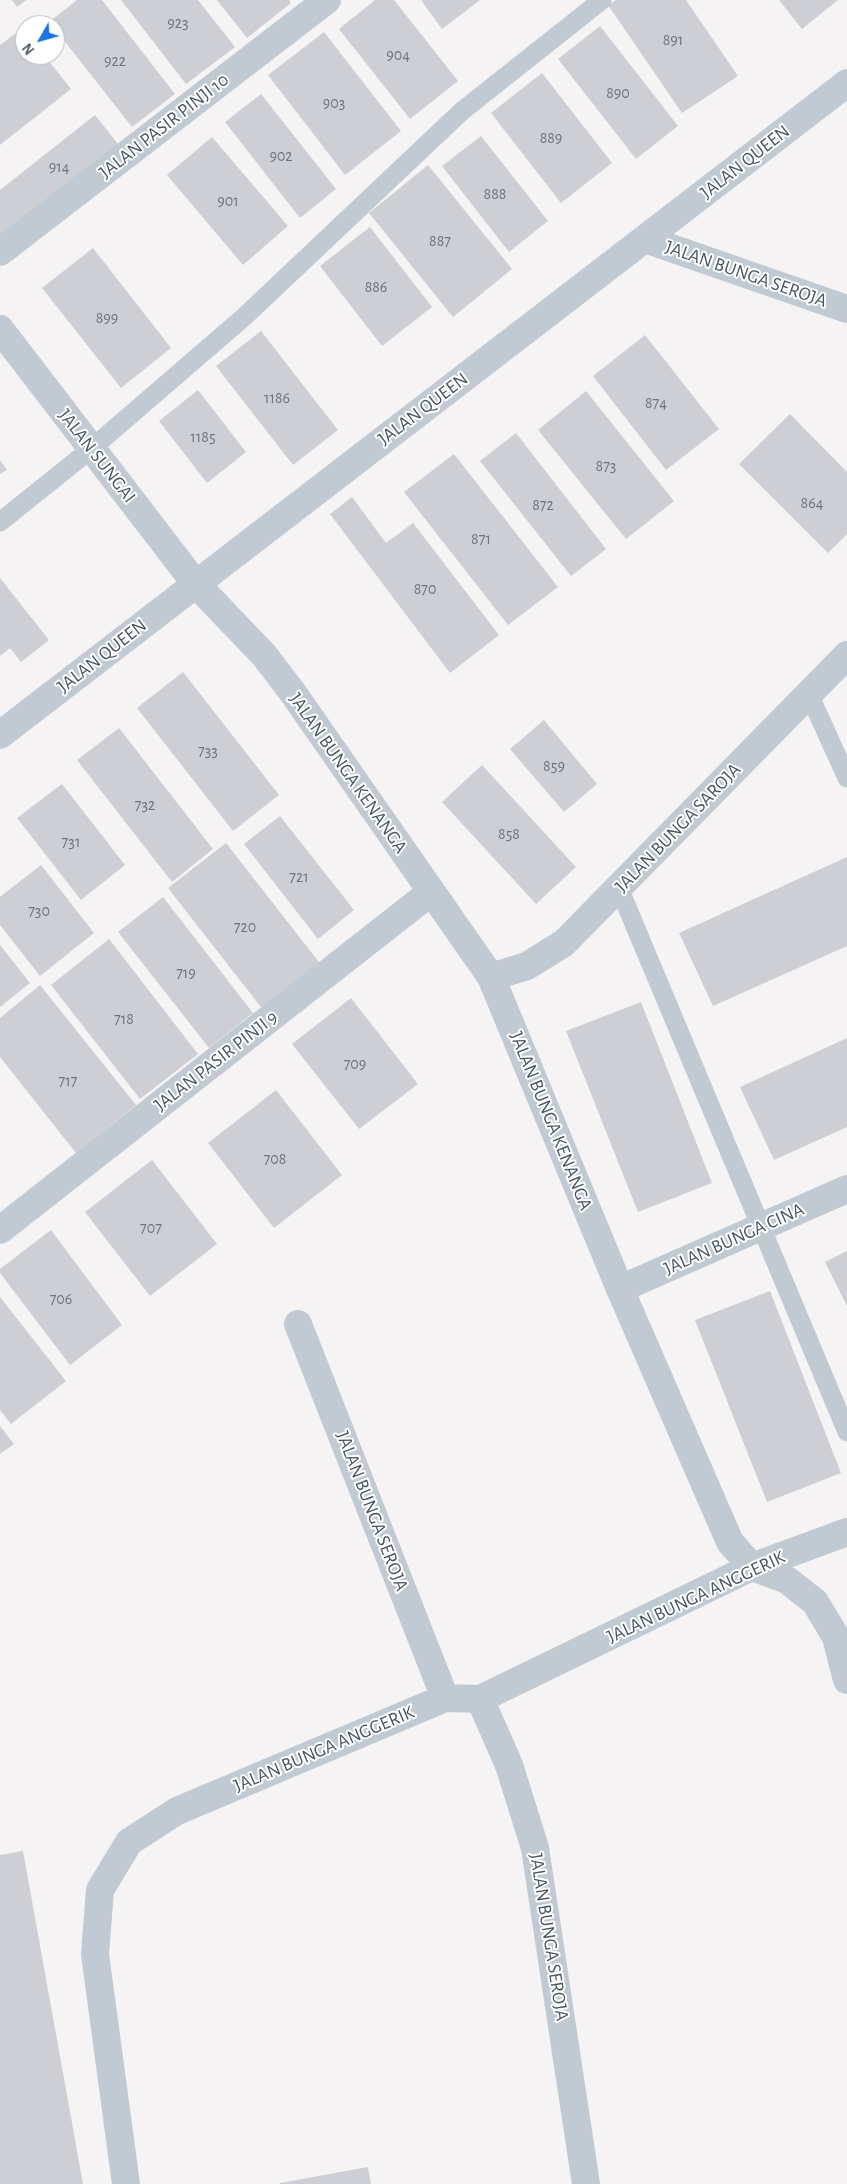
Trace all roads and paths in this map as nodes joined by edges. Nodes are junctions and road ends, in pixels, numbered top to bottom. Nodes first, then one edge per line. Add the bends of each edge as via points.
1 (327, 0) edge
2 (602, 0) edge
3 (847, 83) edge
4 (645, 239) junction
5 (0, 252) edge
6 (847, 310) edge
7 (0, 329) edge
8 (92, 449) junction
9 (0, 522) edge
10 (195, 583) junction
11 (847, 654) edge
12 (809, 694) junction
13 (0, 735) edge
14 (847, 778) edge
15 (619, 888) junction
16 (431, 892) junction
17 (491, 977) junction
18 (847, 1189) edge
19 (760, 1228) junction
20 (0, 1230) edge
21 (620, 1289) junction
22 (298, 1324) dead end
23 (847, 1432) edge
24 (847, 1532) edge
25 (752, 1567) junction
26 (847, 1680) edge
27 (445, 1698) junction
28 (480, 1699) junction
29 (126, 2184) edge
30 (586, 2184) edge

1 - 5 street, JALAN PASIR PINJI 10
2 - 8 lane via 462,111 244,317
3 - 4 street, JALAN QUEEN
4 - 6 street, JALAN BUNGA SEROJA
4 - 10 street, JALAN QUEEN
7 - 8 street, JALAN SUNGAI
8 - 9 lane
8 - 10 street, JALAN SUNGAI
10 - 13 street, JALAN QUEEN
10 - 16 street, JALAN BUNGA KENANGA via 270,663
11 - 12 street, JALAN BUNGA SAROJA
12 - 14 lane
12 - 15 street, JALAN BUNGA SAROJA
15 - 17 street, JALAN BUNGA SAROJA via 564,943 527,966
15 - 19 lane
16 - 17 street, JALAN BUNGA KENANGA
16 - 20 street, JALAN PASIR PINJI 9
17 - 21 street, JALAN BUNGA KENANGA
18 - 19 street, JALAN BUNGA CINA
19 - 21 street, JALAN BUNGA CINA
19 - 23 lane
21 - 25 street, JALAN BUNGA KENANGA via 730,1542
22 - 27 street, JALAN BUNGA SEROJA
24 - 25 street, JALAN BUNGA ANGGERIK
25 - 26 street, JALAN BUNGA KENANGA via 787,1580 815,1602 836,1637
25 - 28 street, JALAN BUNGA ANGGERIK
27 - 28 street, JALAN BUNGA ANGGERIK
27 - 29 street, JALAN BUNGA ANGGERIK via 177,1811 129,1842 100,1890 95,1954
28 - 30 street, JALAN BUNGA SEROJA via 509,1765 535,1848

